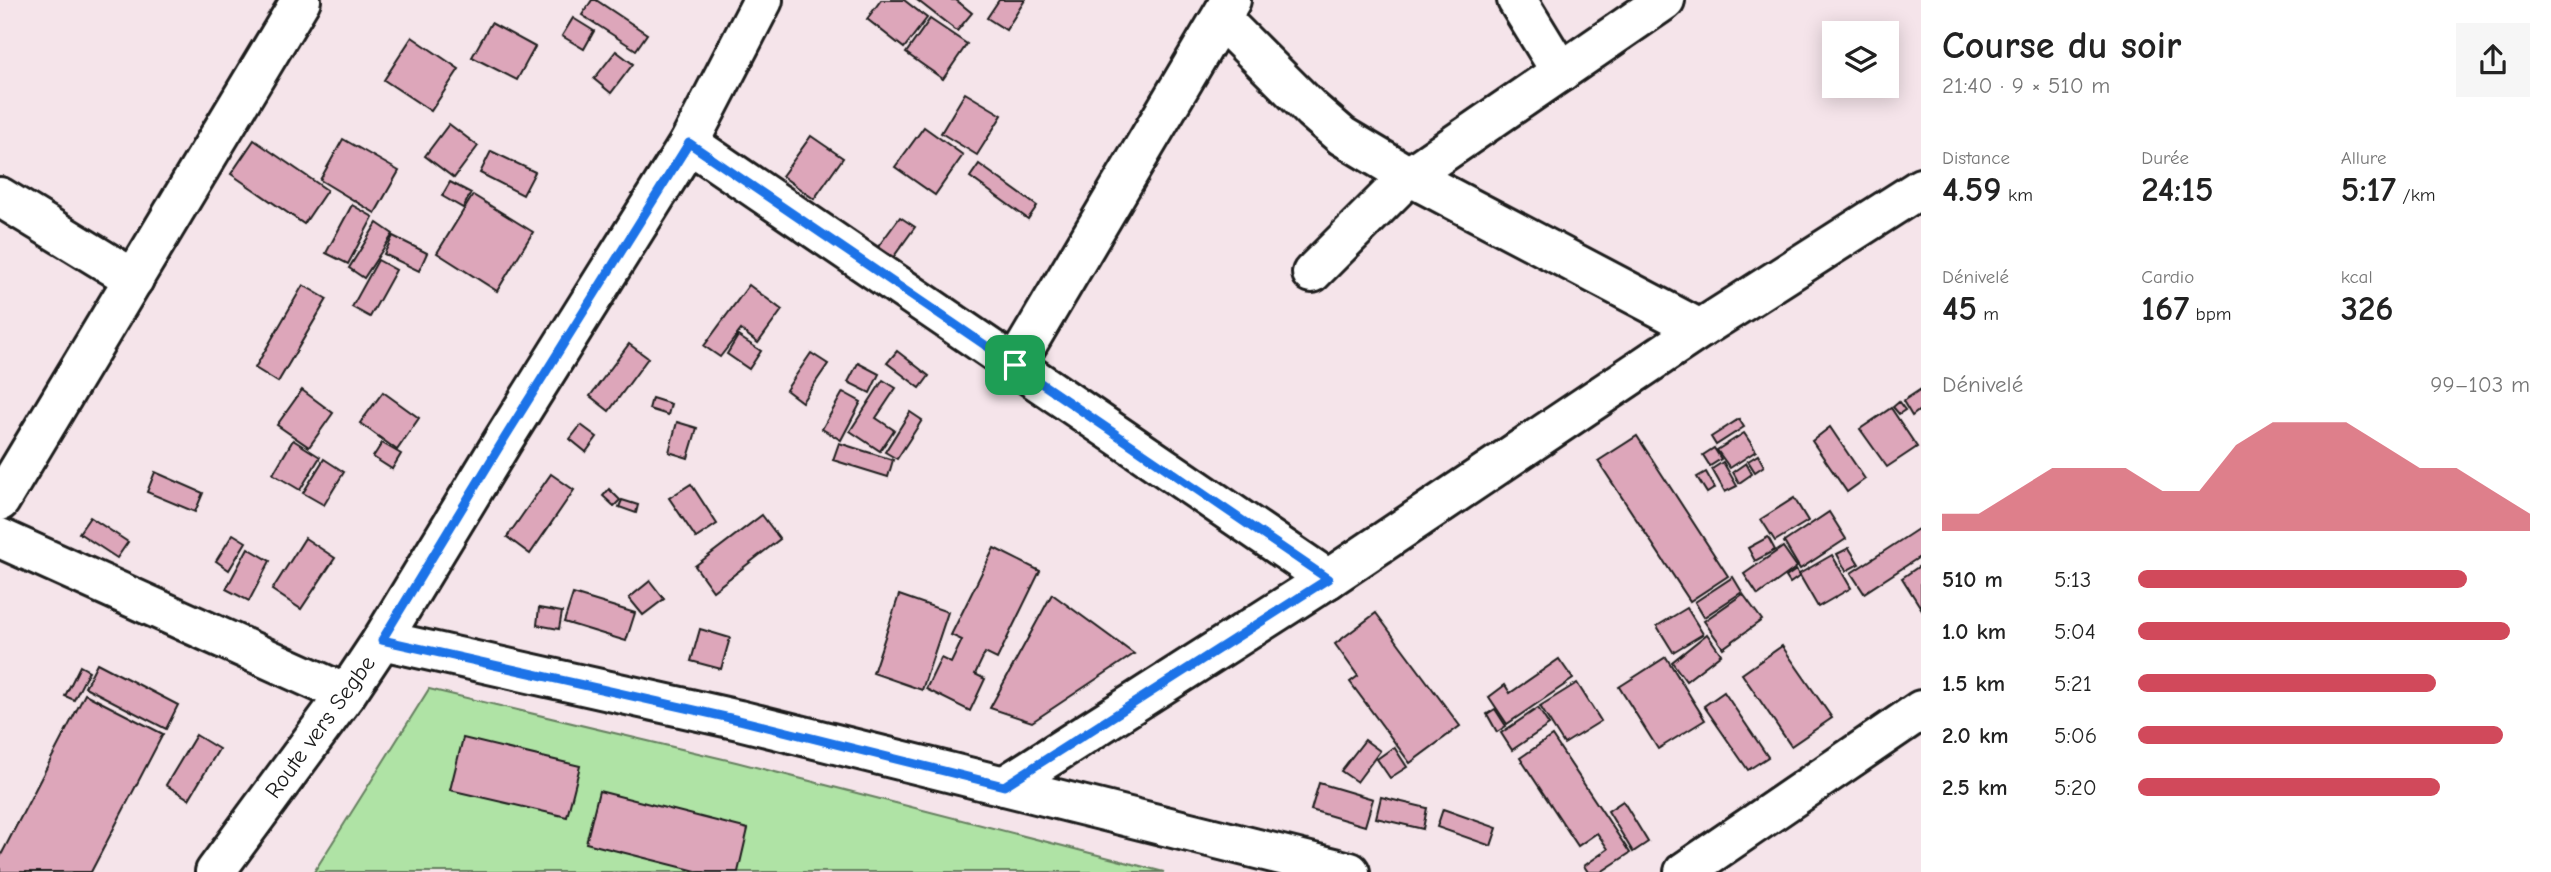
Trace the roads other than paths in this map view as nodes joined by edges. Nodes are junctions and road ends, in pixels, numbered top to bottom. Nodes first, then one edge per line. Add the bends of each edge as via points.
1 (301, 0) edge
2 (763, 0) edge
3 (1517, 0) edge
4 (1665, 0) edge
5 (1228, 4) edge
6 (1561, 72) junction
7 (689, 143) junction
8 (1409, 176) junction
9 (1921, 188) edge
10 (0, 197) edge
11 (1312, 274) dead end
12 (134, 279) junction
13 (1700, 329) junction
14 (1015, 365) junction
15 (0, 501) edge
16 (0, 538) edge
17 (1328, 579) junction
18 (382, 640) junction
19 (346, 694) junction
20 (1921, 710) edge
21 (1004, 786) junction
22 (1282, 865) edge
23 (215, 872) edge
24 (1350, 872) edge
25 (1684, 872) edge

1 - 12 street
2 - 7 street, Route vers Segbe
3 - 6 street
4 - 6 street
5 - 8 street via 1225,23 1319,117
5 - 14 street
6 - 8 street
7 - 14 street
7 - 18 street, Route vers Segbe
8 - 11 street
8 - 13 street
9 - 13 street
10 - 12 street
12 - 15 street
13 - 17 street
14 - 17 street
16 - 19 street
17 - 21 street
18 - 19 street, Route vers Segbe
18 - 21 street via 739,720
19 - 23 street, Route vers Segbe
20 - 25 street
21 - 22 street
22 - 24 street

